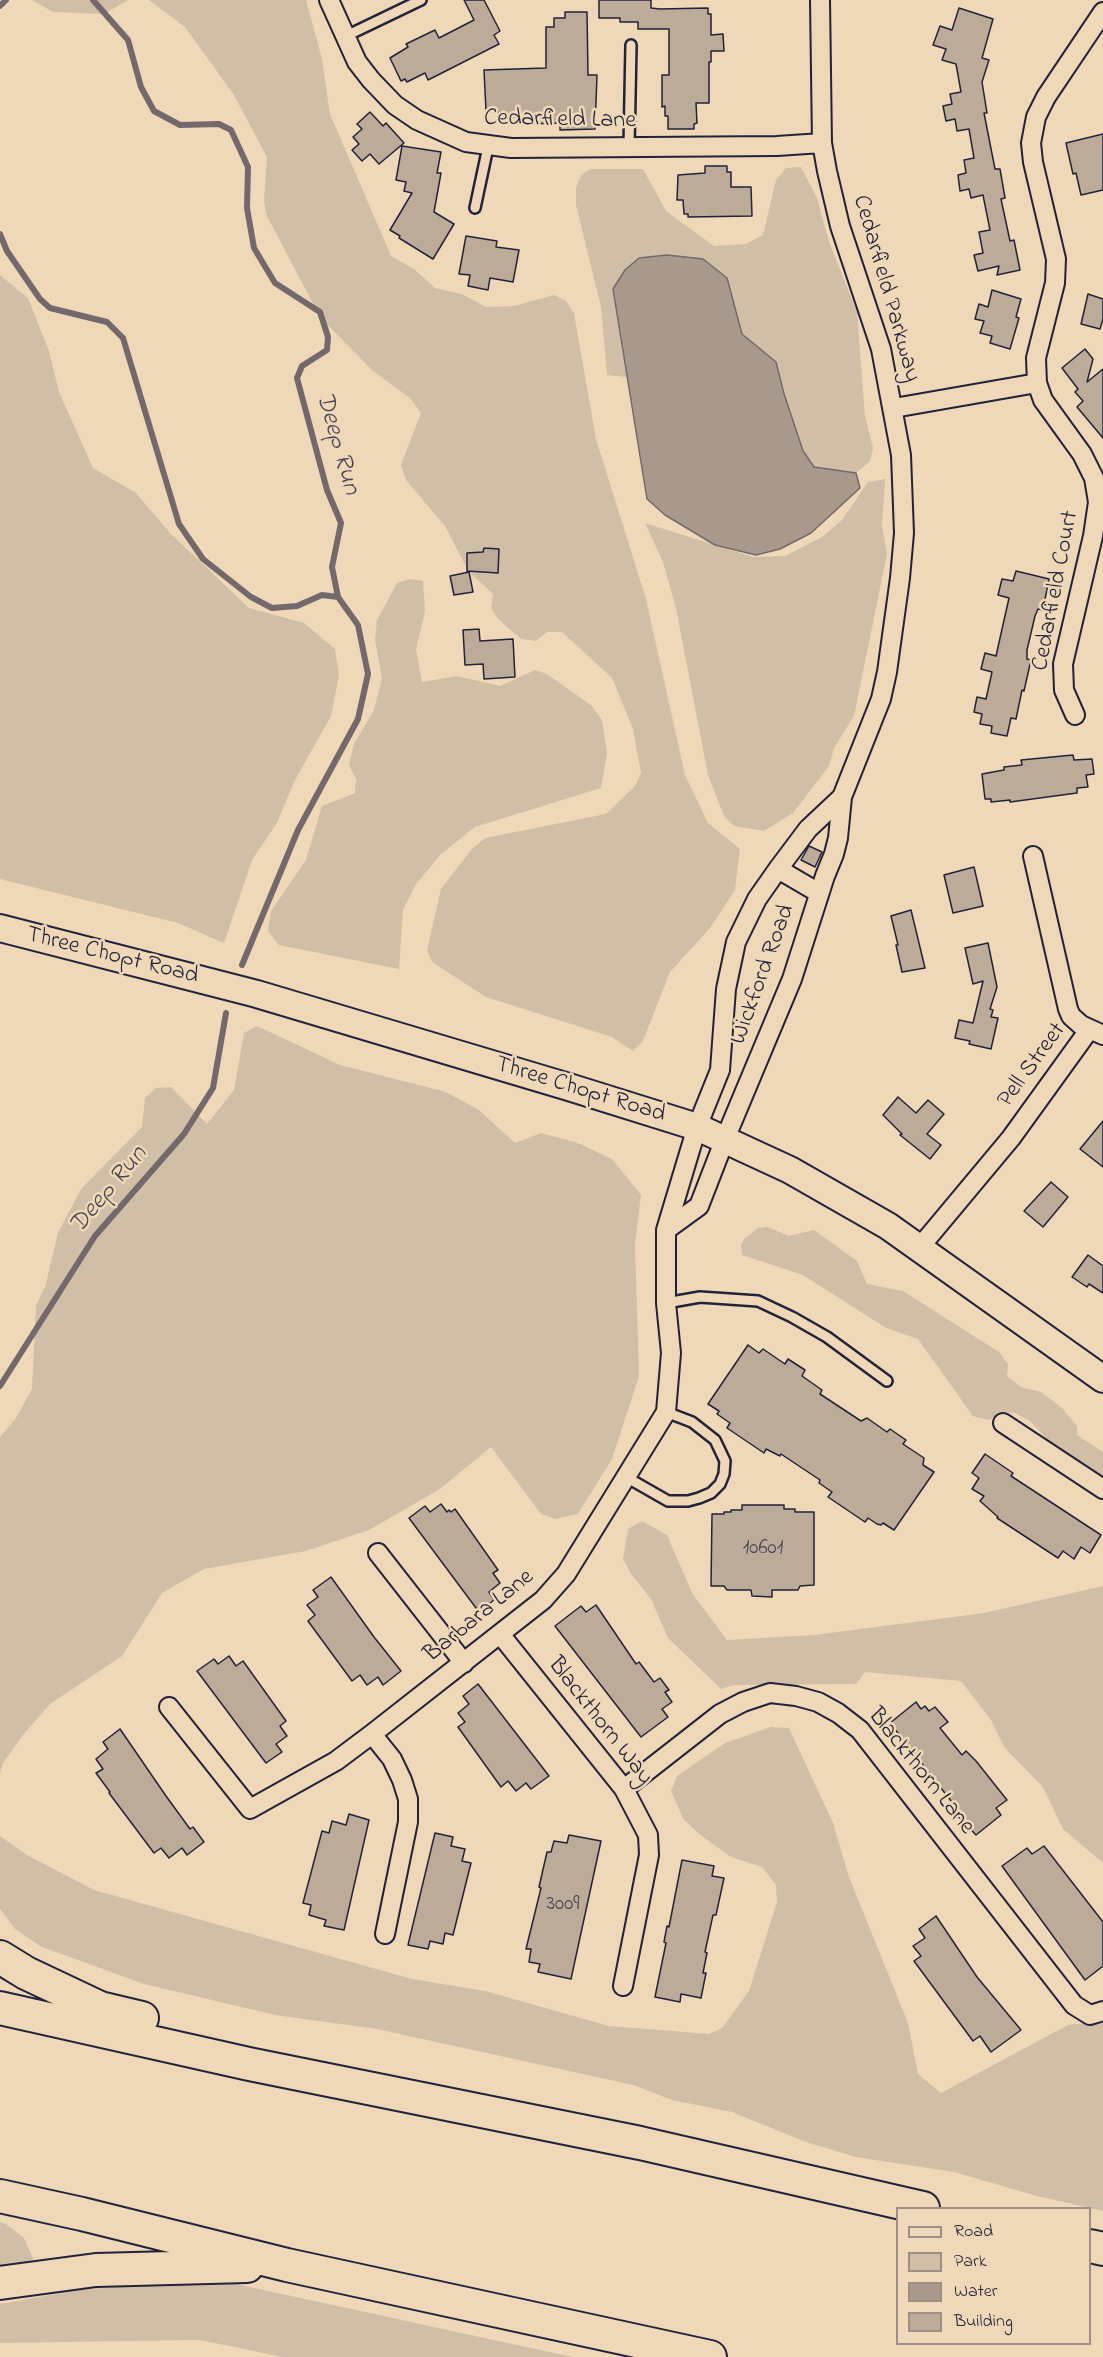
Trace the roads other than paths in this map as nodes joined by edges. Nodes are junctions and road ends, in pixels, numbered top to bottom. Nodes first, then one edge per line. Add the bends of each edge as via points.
1 (329, 0) edge
2 (421, 0) edge
3 (820, 0) edge
4 (1103, 12) edge
5 (345, 37) junction
6 (631, 45) dead end
7 (822, 143) junction
8 (488, 147) junction
9 (629, 147) junction
10 (475, 208) dead end
11 (1037, 383) junction
12 (894, 408) junction
13 (1075, 715) dead end
14 (842, 797) junction
15 (1033, 856) dead end
16 (778, 869) junction
17 (819, 893) junction
18 (0, 928) edge
19 (1096, 1033) edge
20 (697, 1127) junction
21 (725, 1139) junction
22 (666, 1230) junction
23 (920, 1247) junction
24 (666, 1303) junction
25 (1103, 1379) edge
26 (886, 1381) dead end
27 (666, 1412) junction
28 (1003, 1423) dead end
29 (626, 1477) junction
30 (1103, 1489) edge
31 (378, 1553) dead end
32 (500, 1634) junction
33 (464, 1662) junction
34 (170, 1707) dead end
35 (372, 1734) junction
36 (624, 1789) junction
37 (386, 1934) dead end
38 (0, 1957) edge
39 (623, 1986) dead end
40 (0, 2008) edge
41 (1103, 2011) edge
42 (249, 2064) junction
43 (0, 2196) edge
44 (919, 2207) edge
45 (287, 2265) junction
46 (0, 2283) edge
47 (710, 2357) edge

1 - 5 street, Cedarfield Lane
2 - 5 lane
3 - 7 street, Cedarfield Parkway
4 - 11 street, Cedarfield Court via 1046,97 1036,117 1031,143 1056,259 1055,283 1036,358
5 - 8 street, Cedarfield Lane via 357,62 395,105 448,135
6 - 9 lane
7 - 9 street, Cedarfield Lane
7 - 12 street, Cedarfield Parkway via 840,226 882,349
8 - 9 street, Cedarfield Lane
8 - 10 lane
11 - 12 street
11 - 13 street, Cedarfield Court via 1043,400 1082,454 1094,478 1098,502 1063,664 1064,690
12 - 14 street, Cedarfield Parkway via 901,454 904,533 897,602 881,699
14 - 16 street, Cedarfield Parkway via 808,829
14 - 17 street, Cedarfield Parkway via 838,838
15 - 19 street, Pell Street via 1068,1009 1071,1016
16 - 17 street, Wickford Road
16 - 20 street, Wickford Road via 757,899 736,942 726,989 720,1070
17 - 21 street, Wickford Road via 792,978
18 - 20 main road, Three Chopt Road via 257,994
19 - 23 street, Pell Street
20 - 21 main road, Three Chopt Road
20 - 22 street, Barbara Lane
21 - 22 street via 699,1206
21 - 23 main road, Three Chopt Road via 846,1200
22 - 24 street, Barbara Lane
23 - 25 main road, Three Chopt Road
24 - 26 lane via 700,1297 758,1301 827,1337
24 - 27 street, Barbara Lane via 671,1353
27 - 29 street, Barbara Lane
27 - 29 lane via 692,1422 716,1440 725,1461 720,1484 699,1498 668,1501
28 - 30 street
29 - 32 street, Barbara Lane via 566,1574 543,1600
31 - 33 street
32 - 33 street, Barbara Lane
32 - 36 street, Blackthorn Way
33 - 35 street, Barbara Lane
34 - 35 street, Barbara Lane via 250,1809 336,1761
35 - 37 street via 392,1760 408,1799 408,1822
36 - 39 street, Blackthorn Way via 648,1835 649,1855
36 - 41 street, Blackthorn Lane via 720,1714 743,1702 770,1694 818,1702 860,1730 1074,2005 1090,2015
38 - 42 highway via 100,2008 200,2032
40 - 42 highway
42 - 44 highway via 640,2143
43 - 45 highway
45 - 46 highway via 96,2270
45 - 47 highway

